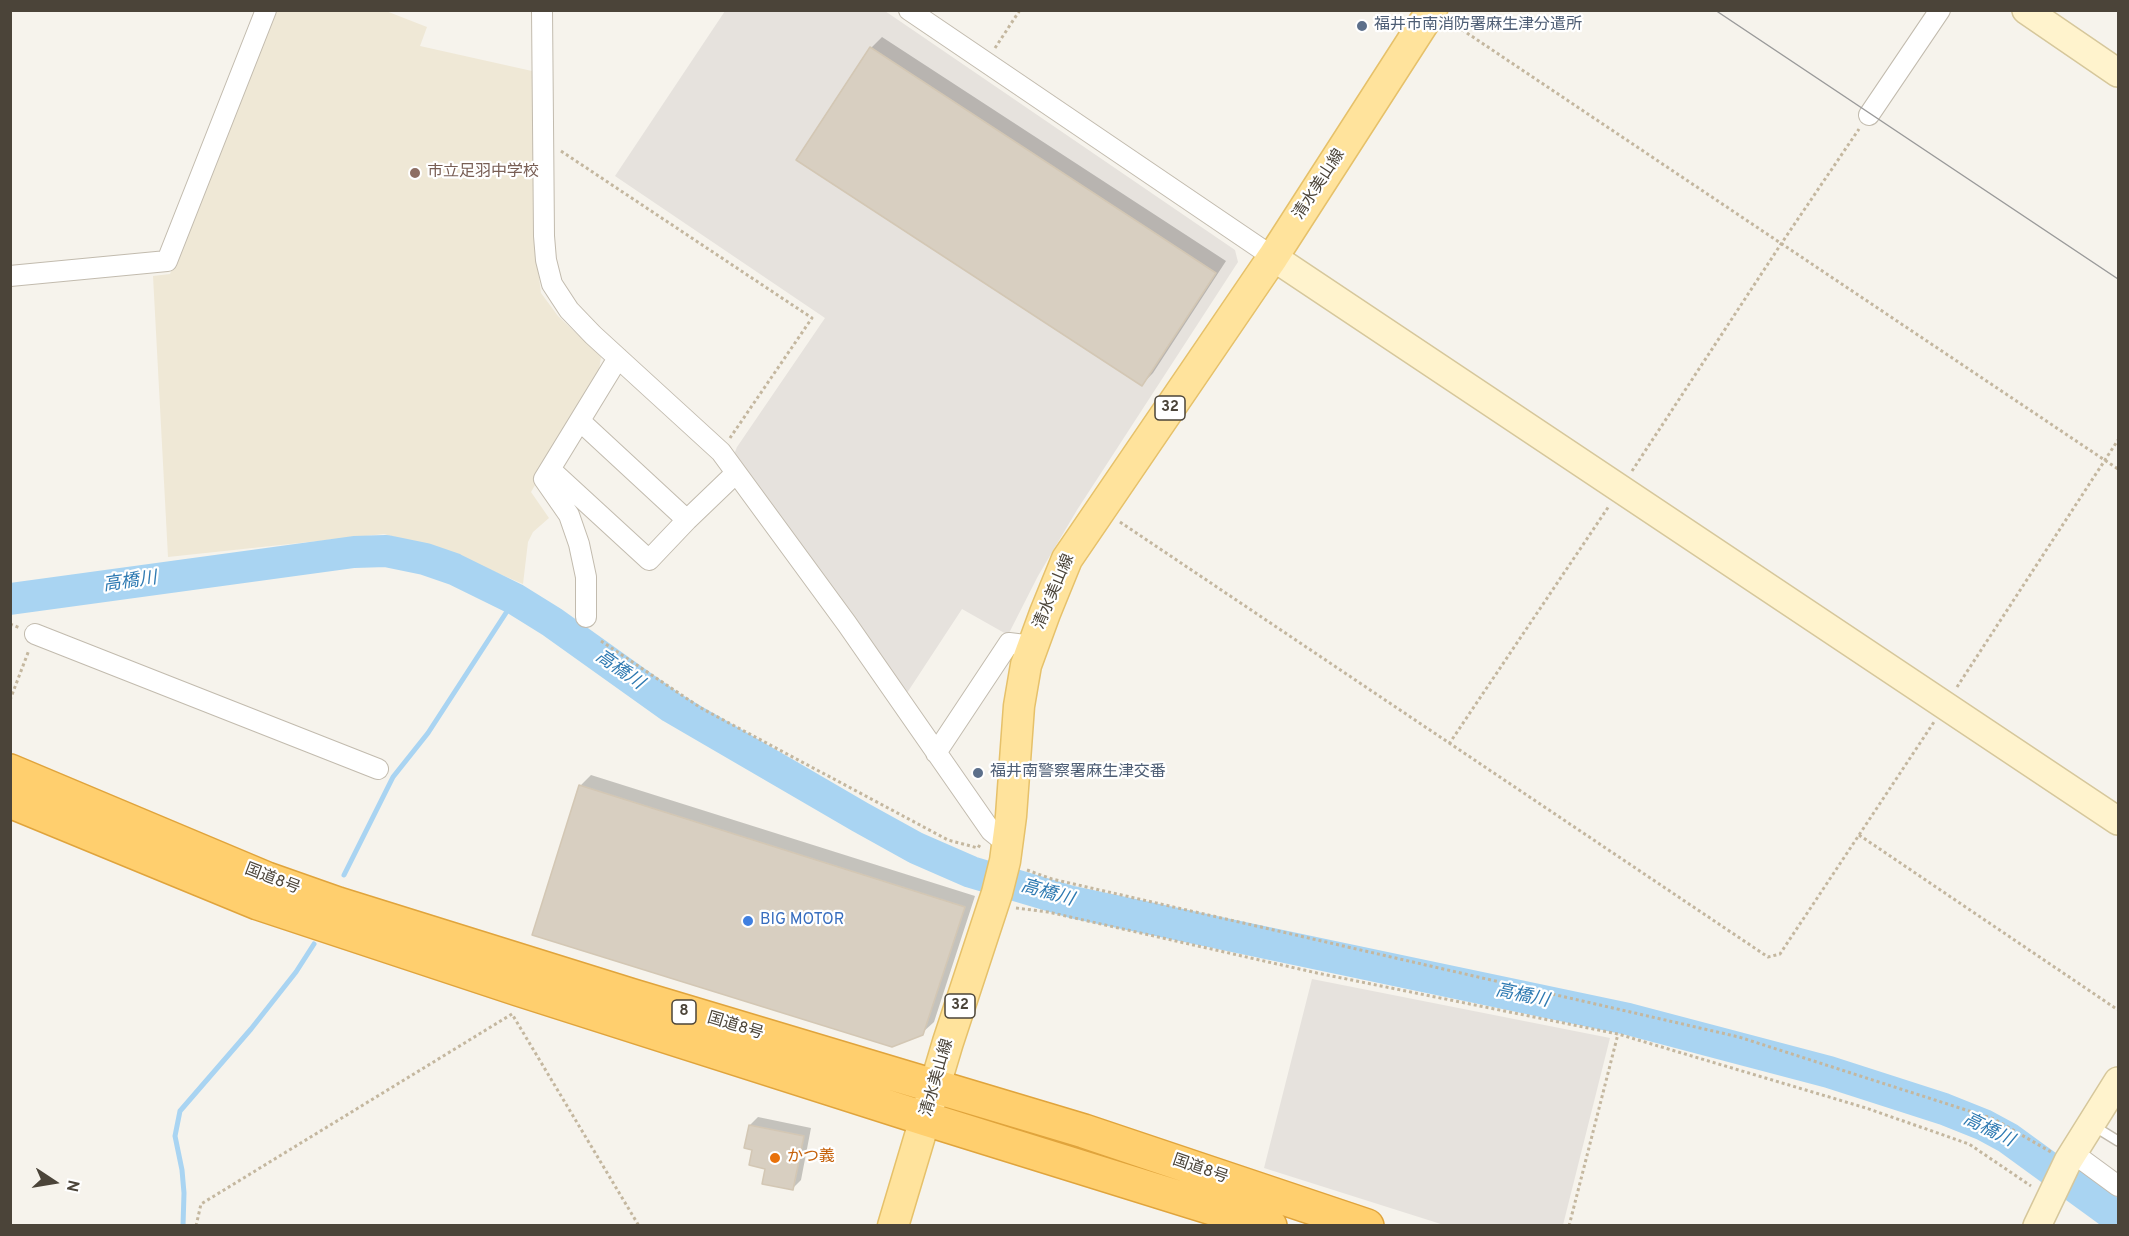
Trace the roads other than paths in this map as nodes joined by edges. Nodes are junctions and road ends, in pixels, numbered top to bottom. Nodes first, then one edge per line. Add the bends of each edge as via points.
1 (266, 10) edge
2 (542, 10) edge
3 (909, 10) edge
4 (1940, 10) edge
5 (1438, 14) edge
6 (2041, 15) edge
7 (2118, 73) edge
8 (1869, 115) road end
9 (1273, 257) junction
10 (10, 276) edge
11 (618, 358) junction
12 (580, 421) junction
13 (551, 470) junction
14 (736, 473) junction
15 (687, 520) junction
16 (586, 617) dead end
17 (35, 634) road end
18 (1033, 646) junction
19 (936, 753) junction
20 (378, 769) dead end
21 (10, 771) edge
22 (10, 801) edge
23 (2118, 821) edge
24 (1001, 845) junction
25 (2118, 1081) edge
26 (935, 1086) junction
27 (926, 1119) junction
28 (2090, 1124) junction
29 (2118, 1141) edge
30 (2062, 1174) junction
31 (2118, 1186) edge
32 (893, 1226) edge
33 (1270, 1226) edge
34 (1367, 1226) edge
35 (2037, 1226) edge

1 - 10 street via 167,261
2 - 11 street via 546,260 552,284 569,310
3 - 9 street
4 - 8 street
5 - 9 main road, 清水美山線 / 32
6 - 7 street
9 - 18 main road, 清水美山線 / 32 via 1066,559
9 - 23 street
11 - 12 street
11 - 14 street via 721,452
12 - 13 street
12 - 15 street
13 - 15 street via 649,560
13 - 16 street via 544,479 569,516 579,544 586,578
14 - 15 street
14 - 19 street
17 - 20 street
18 - 19 street via 1009,643
18 - 24 main road, 清水美山線 / 32 via 1019,706
19 - 24 street
21 - 26 highway, 国道8号 / 8 via 267,879 338,904
22 - 27 highway, 国道8号 / 8 via 258,903
24 - 26 main road, 清水美山線 / 32 via 995,899
25 - 28 street
26 - 27 main road, 清水美山線 / 32
26 - 34 highway, 国道8号 / 8 via 1084,1131
27 - 32 main road, 清水美山線 / 32
27 - 33 highway, 国道8号 / 8
28 - 29 lane
28 - 30 street
30 - 31 street
30 - 35 street

